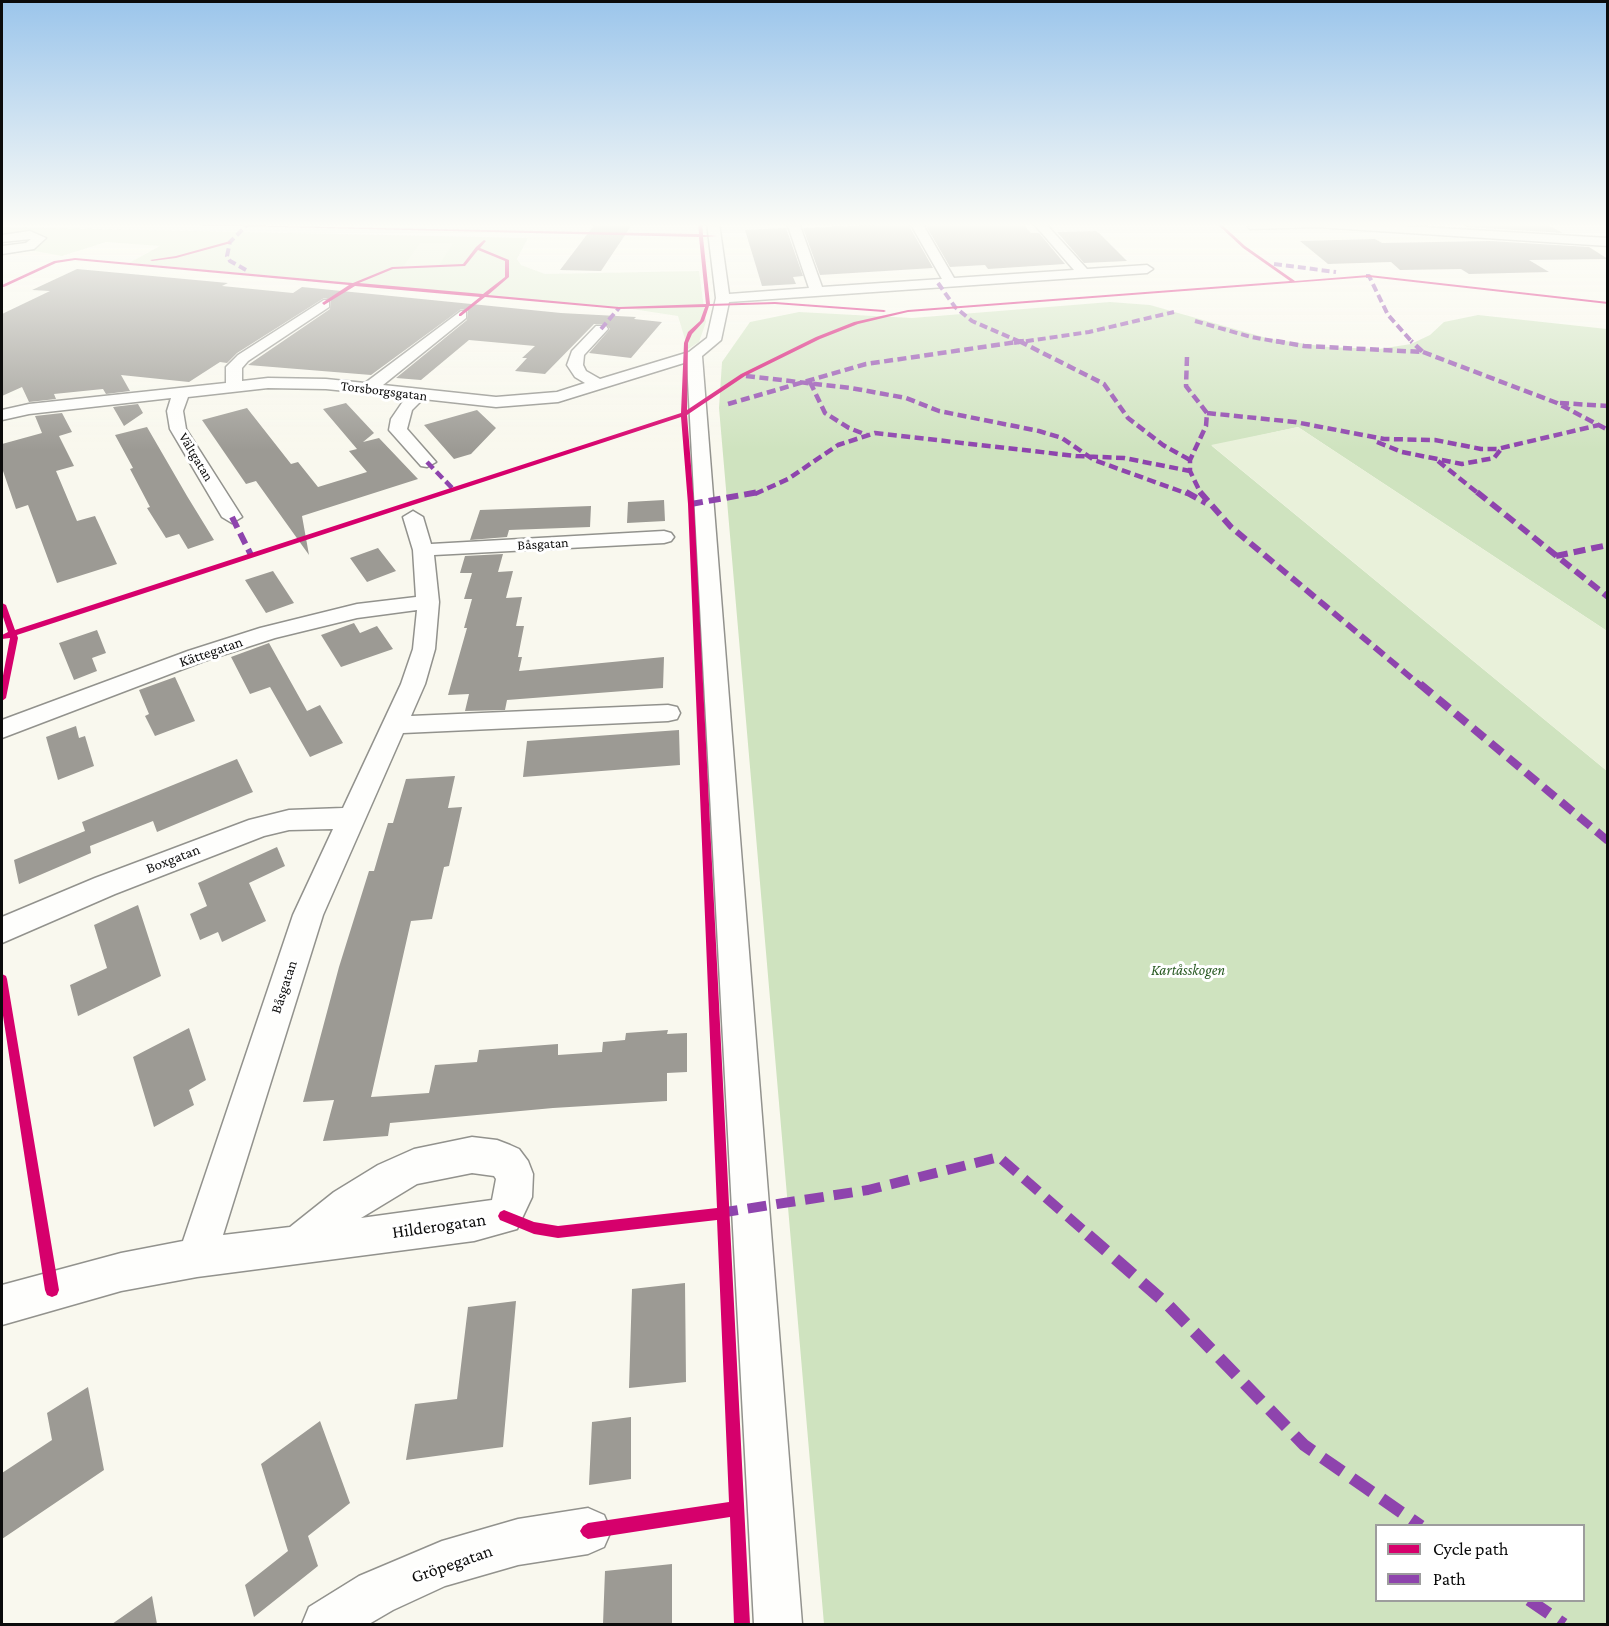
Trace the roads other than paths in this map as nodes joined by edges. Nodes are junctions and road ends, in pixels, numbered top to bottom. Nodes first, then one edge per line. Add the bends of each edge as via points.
1 (723, 298) edge
2 (324, 304) dead end
3 (461, 315) dead end
4 (601, 329) dead end
5 (694, 355) junction
6 (600, 385) junction
7 (234, 386) junction
8 (368, 389) junction
9 (181, 393) junction
10 (418, 395) junction
11 (2, 415) edge
12 (427, 462) dead end
13 (232, 517) dead end
14 (412, 517) dead end
15 (664, 537) dead end
16 (423, 550) junction
17 (428, 602) junction
18 (668, 713) dead end
19 (394, 725) junction
20 (2, 729) edge
21 (352, 818) junction
22 (2, 930) edge
23 (298, 1245) junction
24 (197, 1258) junction
25 (2, 1305) edge
26 (588, 1531) dead end
27 (326, 1624) edge
28 (778, 1624) edge

1 - 5 street, Torsborgsgatan via 714,340
2 - 7 street via 243,358 234,367
3 - 8 street
4 - 6 street via 577,354 574,365 580,374
5 - 6 street, Torsborgsgatan
5 - 28 street
6 - 10 street, Torsborgsgatan via 558,397 518,402
7 - 8 street, Torsborgsgatan via 304,383
7 - 9 street, Torsborgsgatan
8 - 10 street, Torsborgsgatan
9 - 11 street, Torsborgsgatan
9 - 13 street, Vältgatan via 175,411 178,429
10 - 12 street via 405,408 398,430
14 - 16 street, Båsgatan
15 - 16 street, Båsgatan
16 - 17 street, Båsgatan
17 - 19 street, Båsgatan via 424,649
17 - 20 street, Kättegatan via 357,612 268,633
18 - 19 street
19 - 21 street, Båsgatan
21 - 22 street, Boxgatan via 289,820 259,827
21 - 24 street, Båsgatan via 308,915
23 - 23 street, Hilderogatan via 504,1216 513,1197 515,1174 497,1158 472,1155 414,1167 347,1205
23 - 24 street, Hilderogatan
24 - 25 street, Hilderogatan via 121,1272
26 - 27 street, Gröpegatan via 518,1542 442,1564 376,1593

